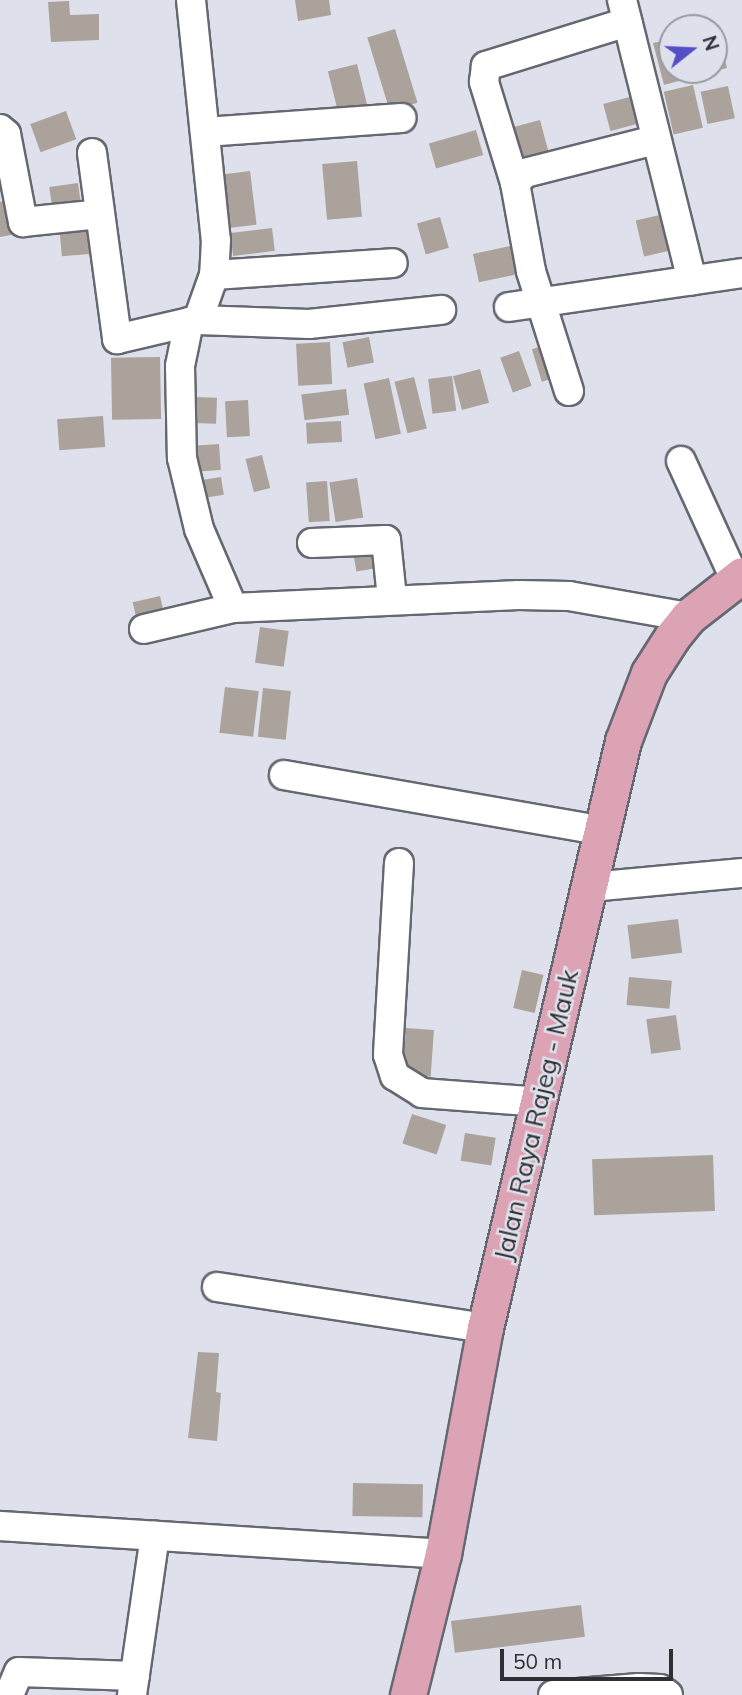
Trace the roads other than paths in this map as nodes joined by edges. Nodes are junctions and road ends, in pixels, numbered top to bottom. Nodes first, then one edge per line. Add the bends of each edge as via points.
1 (191, 0) edge
2 (624, 11) edge
3 (401, 118) dead end
4 (0, 129) edge
5 (205, 132) junction
6 (655, 140) junction
7 (92, 153) dead end
8 (514, 183) junction
9 (100, 214) junction
10 (393, 263) dead end
11 (742, 273) edge
12 (214, 275) junction
13 (692, 280) junction
14 (540, 303) junction
15 (509, 307) dead end
16 (442, 310) dead end
17 (193, 321) junction
18 (569, 391) dead end
19 (681, 461) dead end
20 (312, 543) dead end
21 (739, 578) edge
22 (393, 598) junction
23 (233, 608) junction
24 (688, 617) junction
25 (144, 629) dead end
26 (284, 775) dead end
27 (600, 830) junction
28 (399, 863) dead end
29 (742, 873) edge
30 (591, 887) junction
31 (541, 1102) junction
32 (217, 1287) dead end
33 (485, 1328) junction
34 (0, 1526) edge
35 (155, 1536) junction
36 (443, 1554) junction
37 (133, 1686) edge
38 (9, 1695) edge
39 (408, 1695) edge
40 (553, 1695) edge
41 (667, 1695) edge

1 - 5 street
2 - 6 street
2 - 8 street via 486,66 484,82
3 - 5 street
4 - 9 street via 6,134 23,222
5 - 12 street via 216,240
6 - 8 street via 524,173
6 - 13 street
7 - 9 street
8 - 14 street
9 - 17 street via 117,338
10 - 12 street
11 - 13 street
12 - 17 street
13 - 14 street
14 - 15 street
14 - 18 street
16 - 17 street via 309,324
17 - 23 street via 179,390 182,458 198,528
19 - 21 street
20 - 22 street via 386,540
21 - 24 main road, Jalan Raya Rajeg - Mauk
22 - 23 street
22 - 24 street via 569,596
23 - 25 street
24 - 27 main road, Jalan Raya Rajeg - Mauk via 641,691
26 - 27 street
27 - 30 main road, Jalan Raya Rajeg - Mauk
28 - 31 street via 388,1055 394,1076 422,1093
29 - 30 street
30 - 31 main road, Jalan Raya Rajeg - Mauk
31 - 33 main road, Jalan Raya Rajeg - Mauk
32 - 33 street
33 - 36 main road, Jalan Raya Rajeg - Mauk
34 - 35 street
35 - 36 street
35 - 37 street
36 - 39 main road, Jalan Raya Rajeg - Mauk
37 - 38 street via 19,1672
40 - 41 street via 639,1688 660,1689

